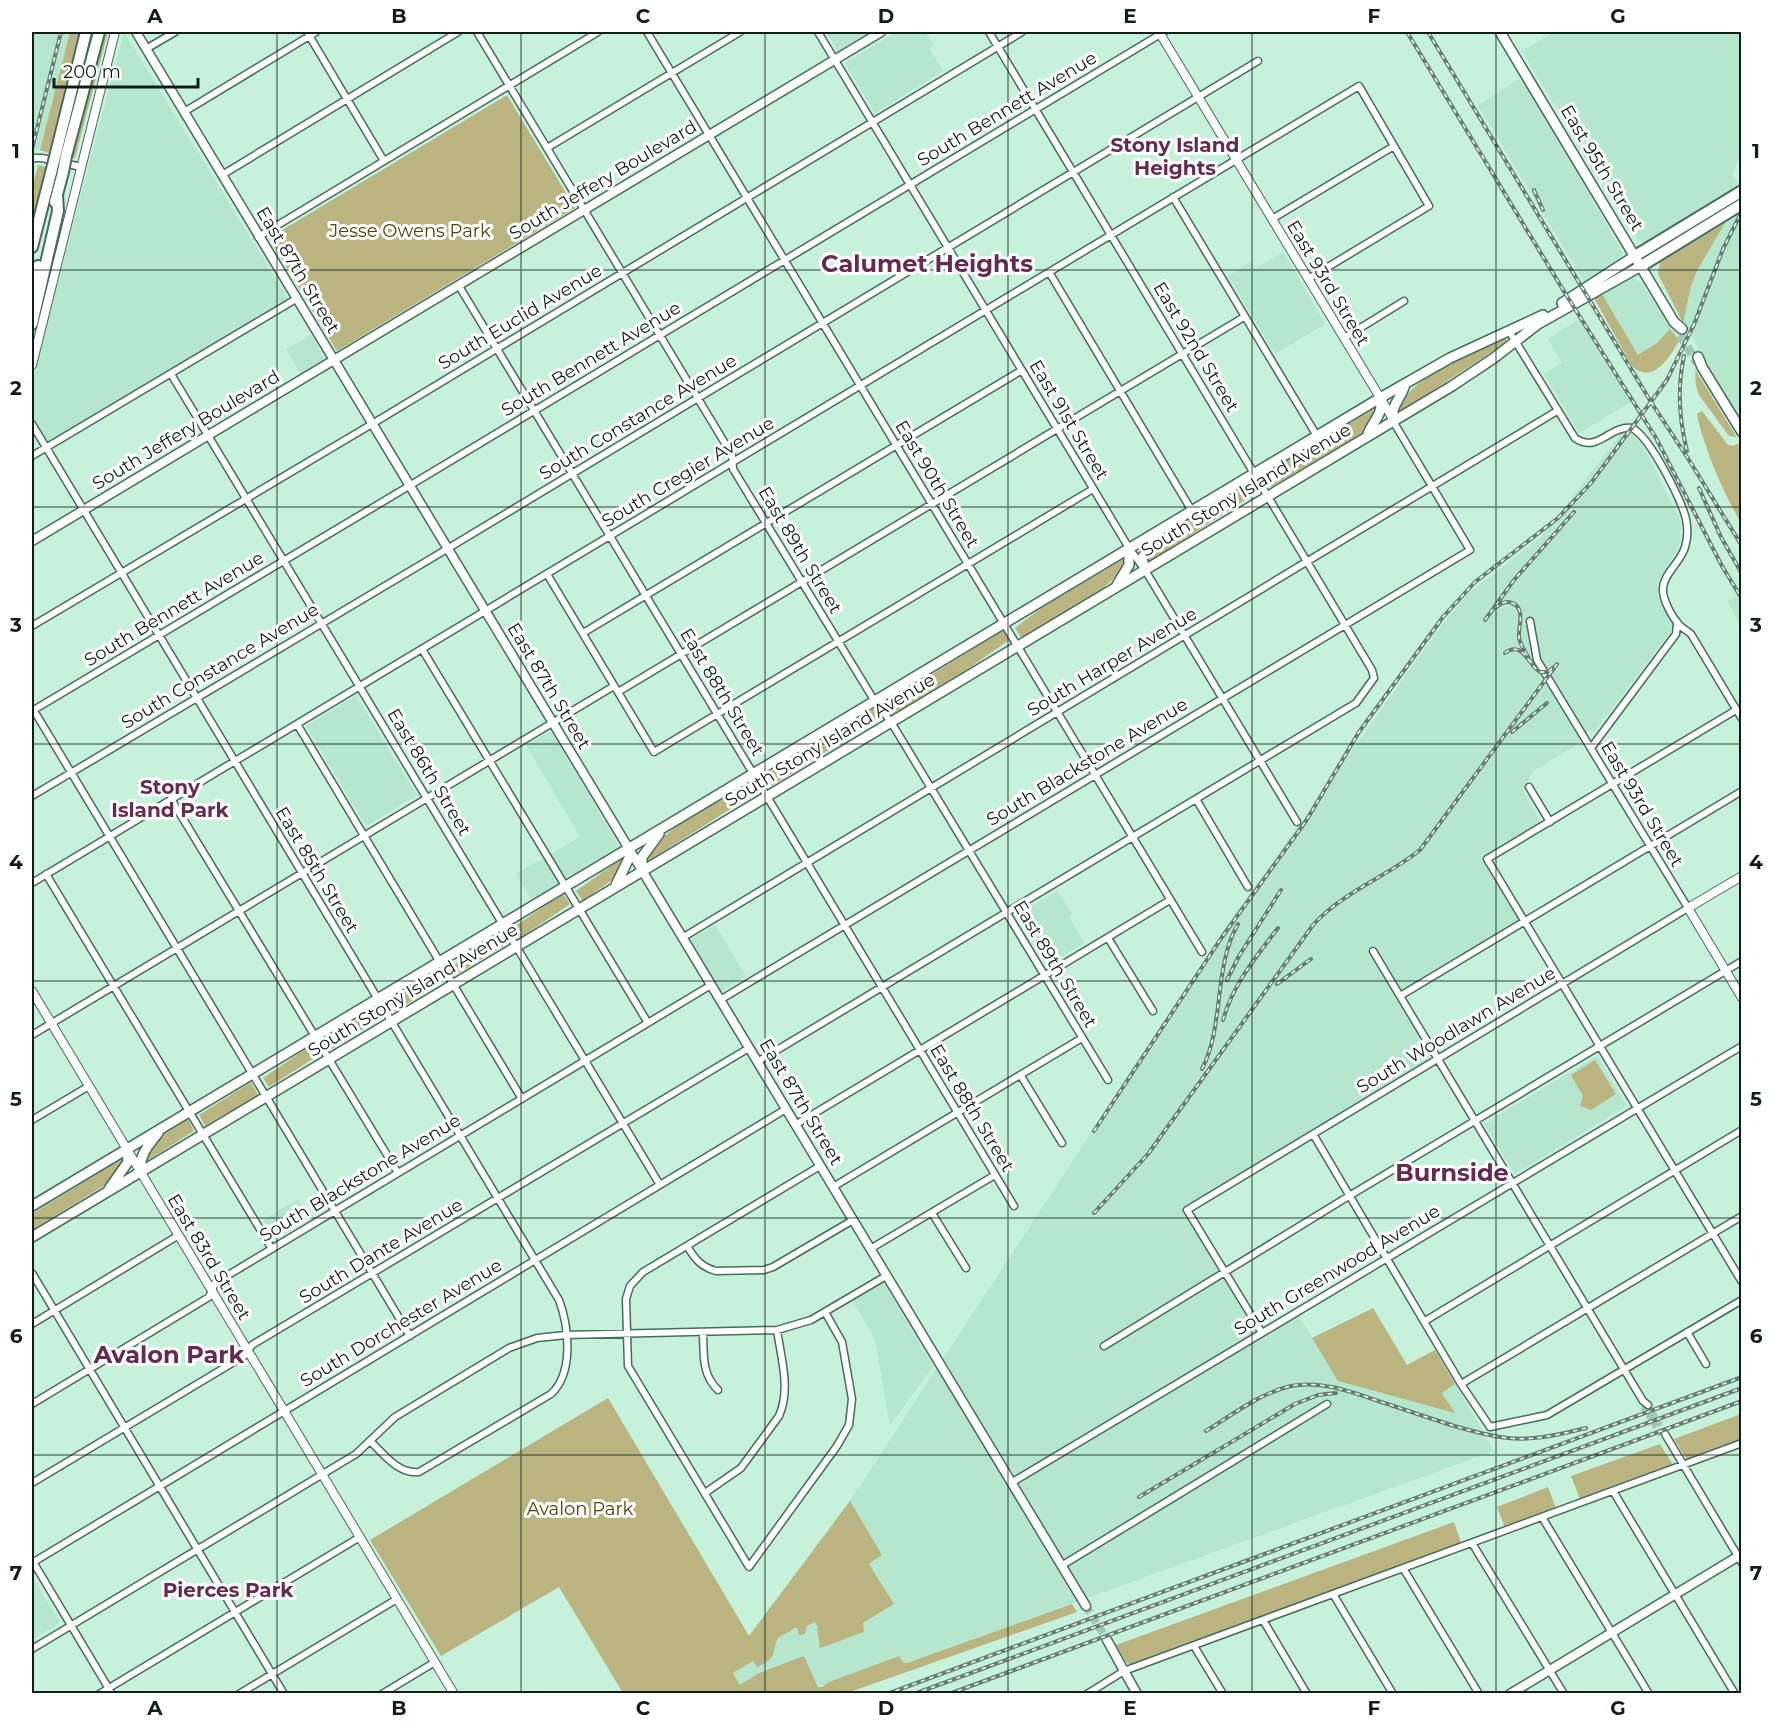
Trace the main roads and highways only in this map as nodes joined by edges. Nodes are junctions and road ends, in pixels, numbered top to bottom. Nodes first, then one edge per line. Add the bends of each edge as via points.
1 (86, 32) edge
2 (99, 32) edge
3 (136, 32) edge
4 (881, 32) edge
5 (1500, 32) edge
6 (61, 155) junction
7 (57, 170) junction
8 (1742, 191) edge
9 (57, 195) junction
10 (1742, 204) edge
11 (32, 247) edge
12 (1638, 261) junction
13 (32, 289) edge
14 (32, 324) edge
15 (1681, 332) tunnel mouth
16 (334, 362) junction
17 (1699, 362) tunnel mouth
18 (1405, 384) junction
19 (1380, 398) junction
20 (1393, 421) junction
21 (1742, 432) edge
22 (1368, 436) junction
23 (1155, 533) junction
24 (32, 541) edge
25 (1129, 548) junction
26 (1145, 570) junction
27 (1113, 589) junction
28 (663, 829) junction
29 (629, 849) junction
30 (642, 871) junction
31 (615, 887) junction
32 (161, 1129) junction
33 (127, 1150) junction
34 (141, 1173) junction
35 (104, 1195) junction
36 (32, 1206) edge
37 (32, 1237) edge
38 (1740, 1558) edge
39 (1084, 1607) tunnel mouth
40 (1105, 1641) tunnel mouth
41 (1137, 1694) edge
42 (1510, 1694) edge

1 - 6 highway
2 - 6 highway
3 - 16 main road, East 87th Street
4 - 16 main road, South Jeffery Boulevard
5 - 12 main road, East 95th Street
6 - 7 highway, bridge
7 - 9 highway
7 - 11 highway
8 - 12 highway
9 - 13 highway
9 - 14 highway via 58,211
10 - 12 highway
12 - 15 main road, East 95th Street
12 - 18 main road, South Stony Island Avenue via 1538,318 1448,359
12 - 20 main road, South Stony Island Avenue via 1538,324 1469,375
16 - 24 main road, South Jeffery Boulevard
16 - 29 main road, East 87th Street
17 - 21 main road
18 - 19 main road, South Stony Island Avenue
18 - 20 main road via 1393,408
19 - 22 main road via 1381,411
19 - 23 main road, South Stony Island Avenue
20 - 22 main road, South Stony Island Avenue
22 - 26 main road, South Stony Island Avenue
23 - 25 main road, South Stony Island Avenue
23 - 26 main road via 1142,558
25 - 27 main road via 1129,565
25 - 28 main road, South Stony Island Avenue
26 - 27 main road, South Stony Island Avenue
27 - 30 main road, South Stony Island Avenue
28 - 29 main road, South Stony Island Avenue
28 - 30 main road via 642,857
29 - 30 main road, East 87th Street
29 - 31 main road via 630,856
29 - 32 main road, South Stony Island Avenue
30 - 31 main road, South Stony Island Avenue
30 - 39 main road, East 87th Street via 935,1357 944,1380 951,1384
31 - 34 main road, South Stony Island Avenue
32 - 33 main road, South Stony Island Avenue
32 - 34 main road via 142,1156
33 - 35 main road via 128,1162
33 - 36 main road, South Stony Island Avenue
34 - 35 main road, South Stony Island Avenue
35 - 37 main road, South Stony Island Avenue
38 - 42 main road
40 - 41 main road

